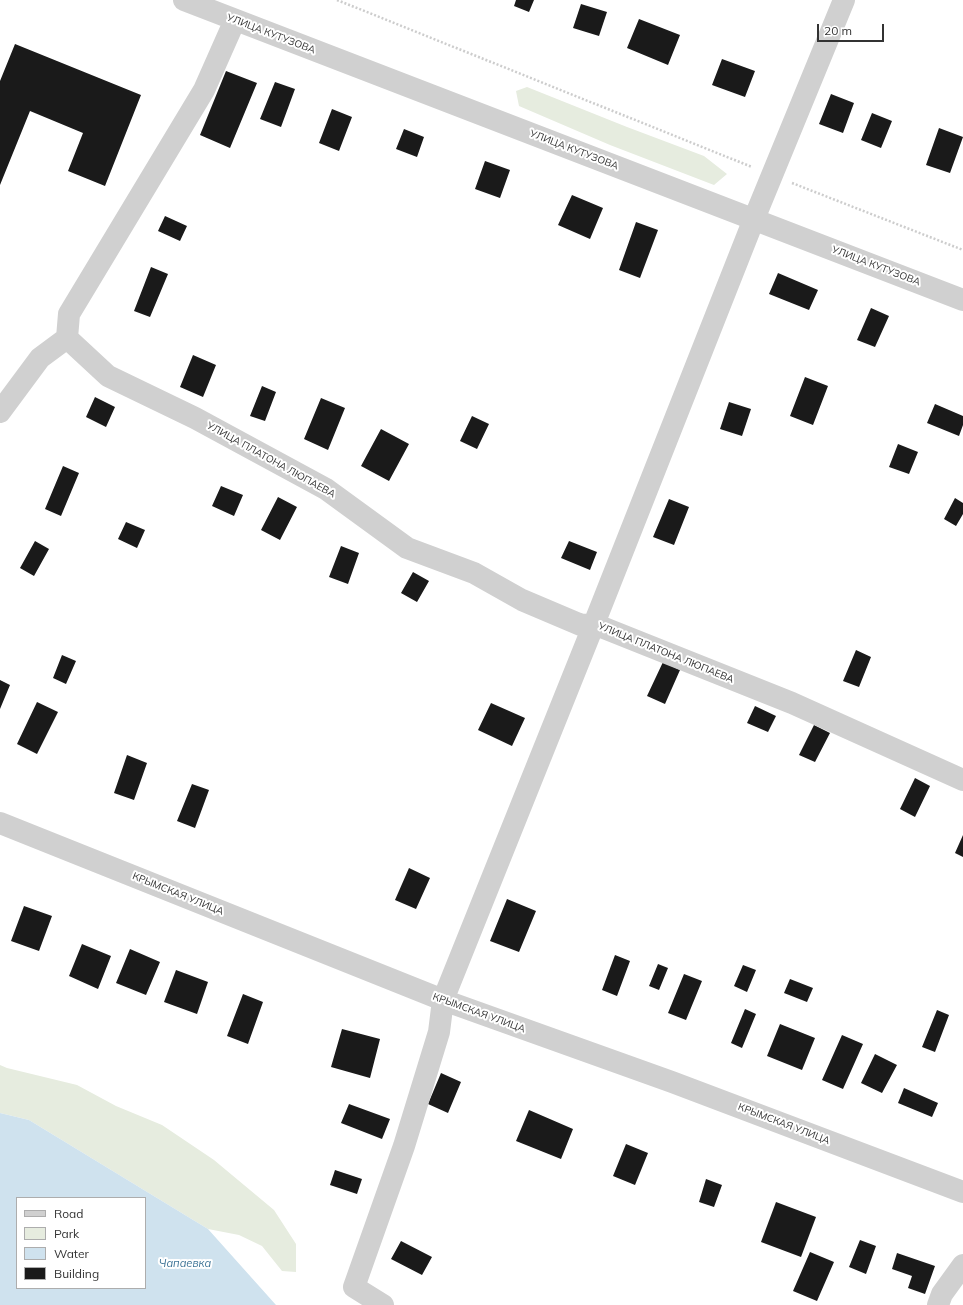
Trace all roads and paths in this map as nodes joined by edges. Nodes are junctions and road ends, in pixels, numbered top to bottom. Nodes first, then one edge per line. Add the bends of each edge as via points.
1 (337, 0) edge
2 (844, 0) edge
3 (197, 2) edge
4 (235, 20) junction
5 (772, 175) junction
6 (754, 219) junction
7 (963, 250) edge
8 (963, 300) edge
9 (67, 338) junction
10 (0, 412) edge
11 (594, 624) junction
12 (963, 780) edge
13 (0, 823) edge
14 (443, 1000) junction
15 (963, 1192) edge
16 (963, 1265) edge
17 (383, 1305) edge
18 (938, 1305) edge

1 - 5 path
2 - 5 street
3 - 4 street, УЛИЦА КУТУЗОВА
4 - 6 street, УЛИЦА КУТУЗОВА
4 - 9 street via 204,90 69,314
5 - 6 street
5 - 7 path
6 - 8 street, УЛИЦА КУТУЗОВА
6 - 11 street
9 - 10 street via 40,358
9 - 11 street, УЛИЦА ПЛАТОНА ЛЮПАЕВА via 108,376 195,418 326,489 407,548 474,573 522,600 580,625
11 - 12 street, УЛИЦА ПЛАТОНА ЛЮПАЕВА via 792,703
11 - 14 street
13 - 14 street, КРЫМСКАЯ УЛИЦА
14 - 15 street, КРЫМСКАЯ УЛИЦА via 672,1082
14 - 17 street via 439,1032 404,1146 354,1287
16 - 18 street via 942,1294

